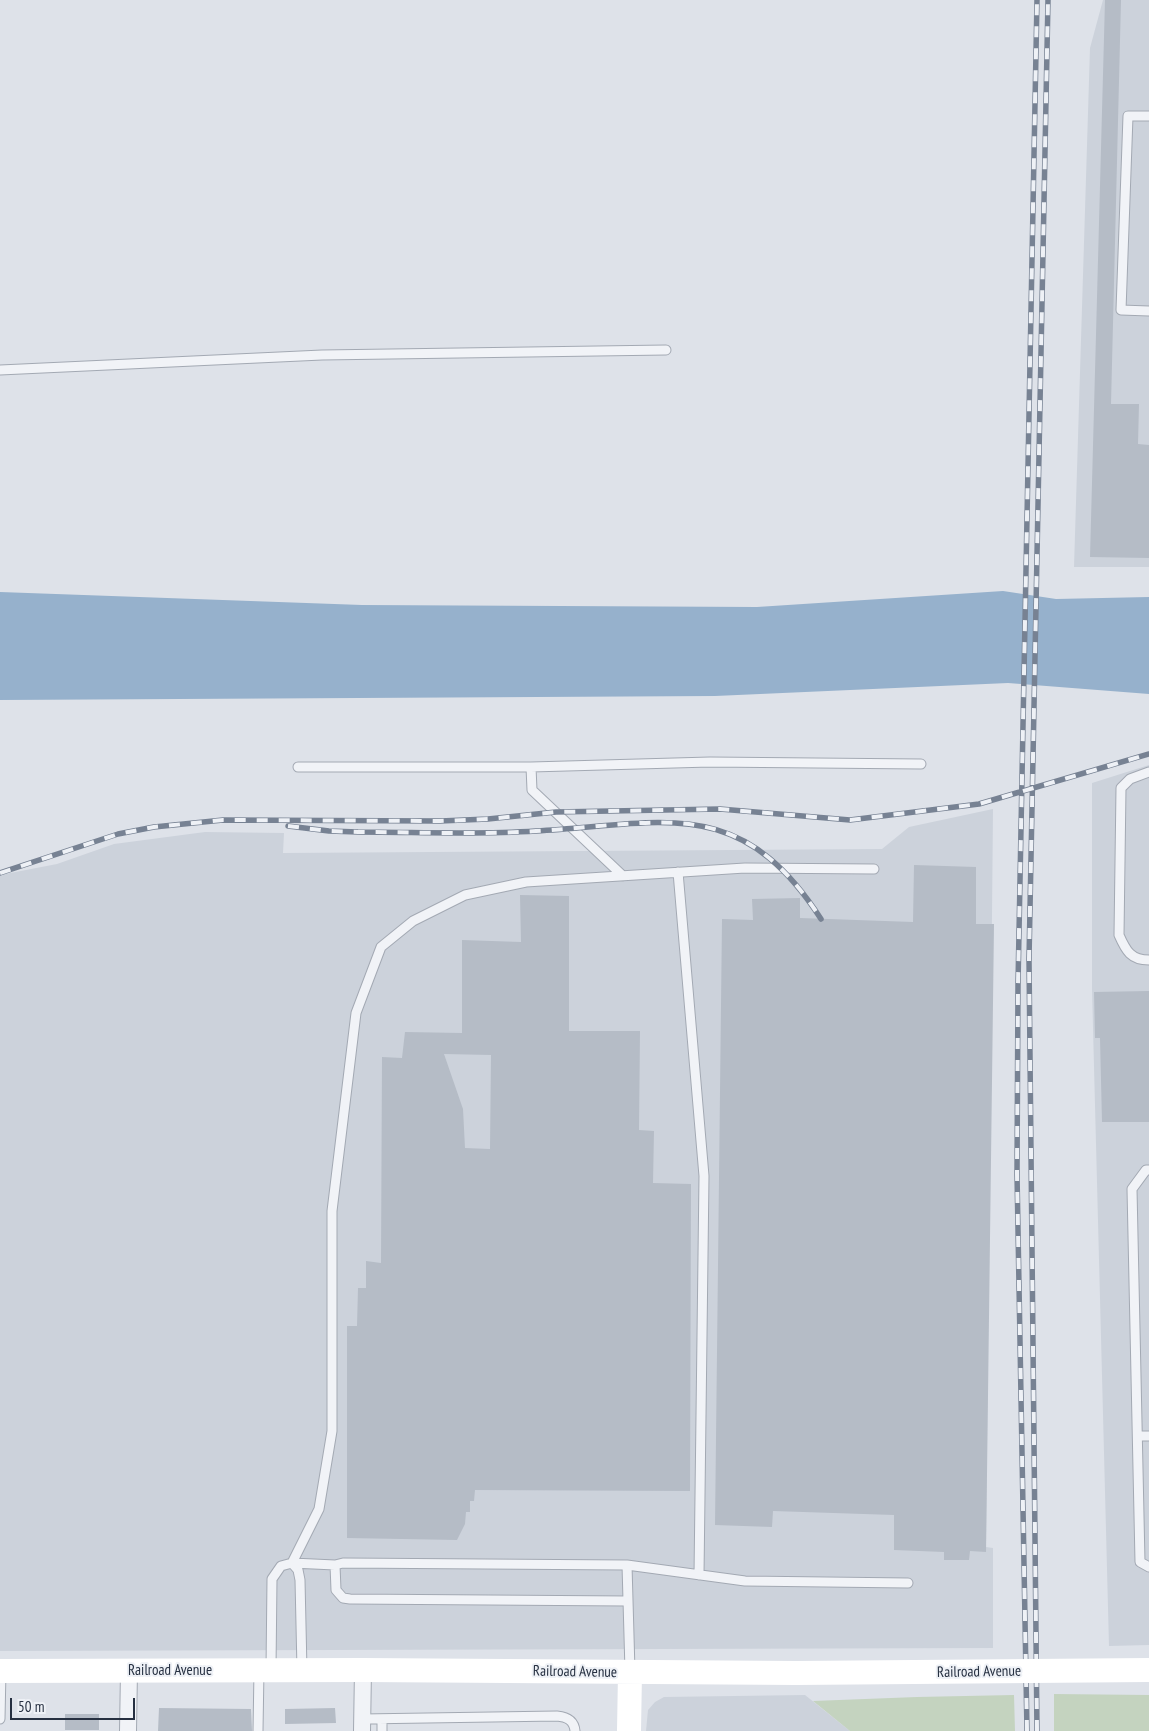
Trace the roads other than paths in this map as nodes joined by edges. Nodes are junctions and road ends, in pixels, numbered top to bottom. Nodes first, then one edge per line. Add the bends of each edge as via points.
1 (1149, 116) edge
2 (1149, 311) edge
3 (666, 350) dead end
4 (0, 370) edge
5 (921, 764) dead end
6 (298, 767) dead end
7 (531, 767) junction
8 (1149, 772) edge
9 (874, 869) dead end
10 (678, 872) junction
11 (623, 876) junction
12 (1149, 960) edge
13 (1149, 1170) edge
14 (1138, 1436) junction
15 (1149, 1436) edge
16 (292, 1562) junction
17 (335, 1565) junction
18 (627, 1565) junction
19 (1149, 1567) edge
20 (699, 1575) junction
21 (908, 1583) dead end
22 (627, 1601) junction
23 (265, 1670) junction
24 (302, 1670) junction
25 (363, 1670) junction
26 (1149, 1670) edge
27 (0, 1671) edge
28 (129, 1671) junction
29 (630, 1673) junction
30 (0, 1719) edge
31 (382, 1719) junction
32 (362, 1725) edge
33 (128, 1731) edge
34 (258, 1731) edge
35 (382, 1731) edge
36 (575, 1731) edge
37 (629, 1731) edge

1 - 2 lane via 1128,116 1121,310
3 - 4 lane via 322,355
5 - 7 lane via 710,762
6 - 7 lane
7 - 11 lane via 532,790
8 - 12 lane via 1130,779 1121,788 1119,935 1126,952 1138,960
9 - 10 lane via 745,868
10 - 11 lane
10 - 20 lane via 704,1176
11 - 16 lane via 526,882 465,894 414,921 381,947 356,1013 332,1211 332,1431 320,1510
13 - 14 lane via 1132,1189
14 - 15 lane
14 - 19 lane via 1140,1562
16 - 17 lane
16 - 23 lane via 281,1566 272,1579
16 - 24 lane via 300,1580
17 - 18 lane
17 - 22 lane via 336,1590 350,1600
18 - 20 lane
18 - 22 lane
20 - 21 lane via 745,1581
22 - 29 lane
23 - 24 street, Railroad Avenue
23 - 28 street, Railroad Avenue
23 - 34 lane
24 - 25 street, Railroad Avenue
25 - 29 street, Railroad Avenue
25 - 32 street
26 - 29 street, Railroad Avenue, bridge
27 - 28 street, Railroad Avenue
27 - 30 lane
28 - 33 street
29 - 37 street
31 - 32 lane
31 - 35 lane
31 - 36 lane via 557,1716 569,1719

